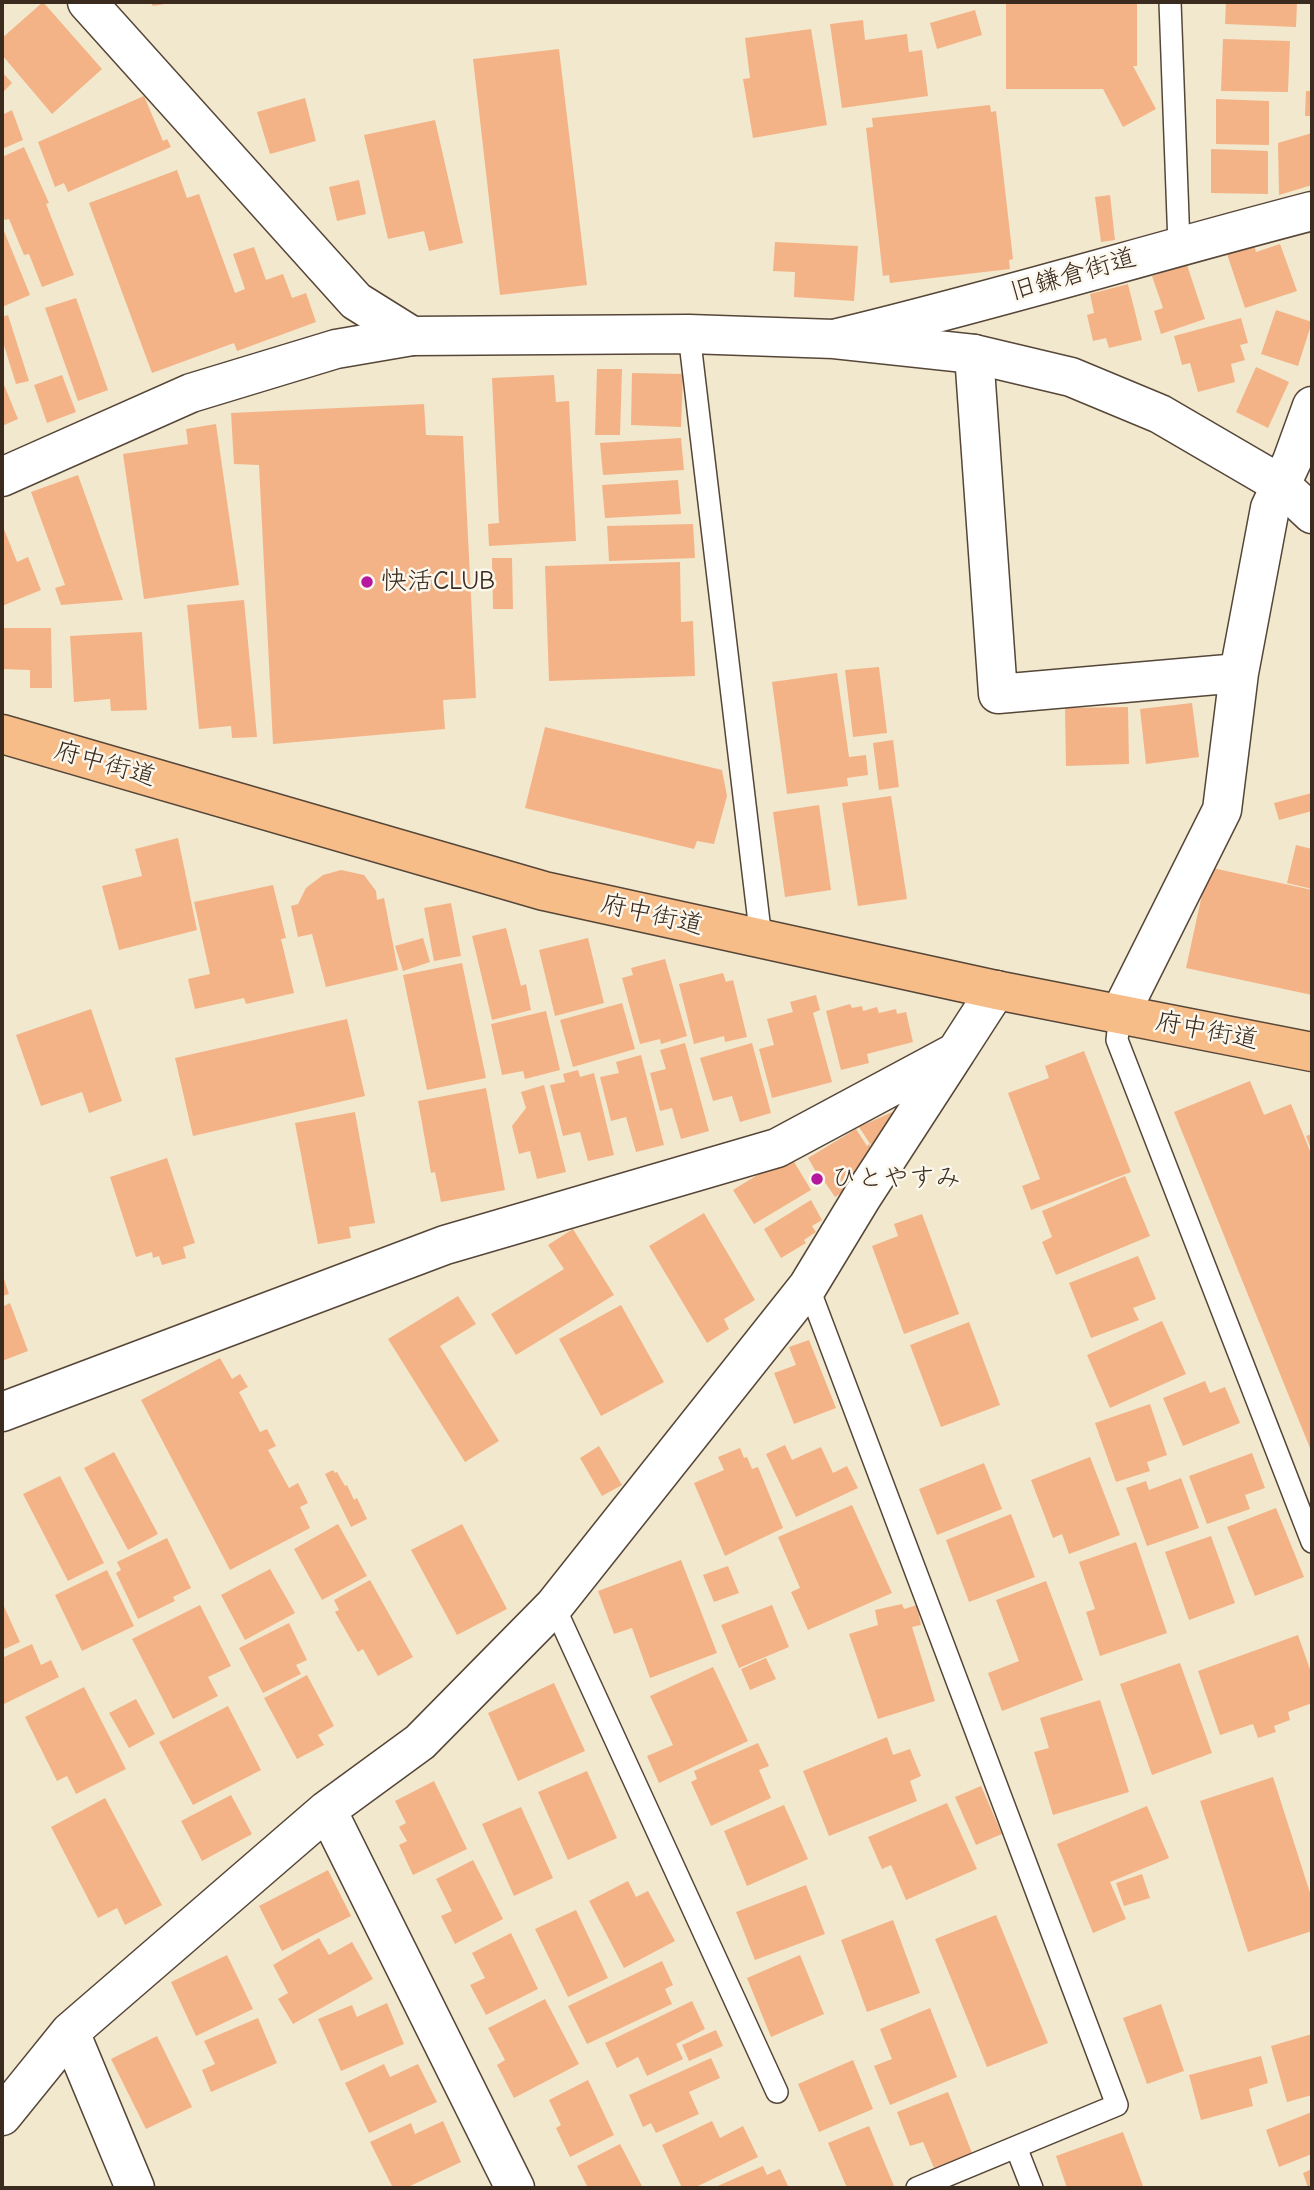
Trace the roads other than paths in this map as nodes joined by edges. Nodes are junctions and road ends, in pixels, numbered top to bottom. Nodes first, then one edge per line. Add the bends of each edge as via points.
1 (87, 2) edge
2 (1170, 2) edge
3 (1312, 211) edge
4 (1179, 245) junction
5 (689, 334) junction
6 (412, 336) junction
7 (834, 339) junction
8 (974, 354) junction
9 (1312, 406) edge
10 (2, 477) edge
11 (1280, 484) junction
12 (1312, 514) edge
13 (1240, 673) junction
14 (2, 734) edge
15 (761, 939) junction
16 (996, 990) junction
17 (1120, 1014) junction
18 (956, 1052) junction
19 (1312, 1052) edge
20 (808, 1286) junction
21 (2, 1412) edge
22 (1312, 1542) edge
23 (554, 1606) junction
24 (327, 1810) junction
25 (70, 2032) junction
26 (777, 2092) dead end
27 (2, 2116) edge
28 (1016, 2147) junction
29 (135, 2188) edge
30 (515, 2188) edge
31 (917, 2188) edge
32 (1032, 2188) edge

1 - 6 street via 356,301
2 - 4 lane
3 - 4 street, 旧鎌倉街道
4 - 7 street, 旧鎌倉街道
5 - 6 street
5 - 7 street
5 - 15 lane
6 - 10 street via 336,349 191,393
7 - 8 street
8 - 11 street via 1071,377 1160,414
8 - 13 street via 998,694
9 - 11 street
11 - 12 street
11 - 13 street via 1270,508
13 - 17 street via 1222,810
14 - 15 main road, 府中街道 via 544,891
15 - 16 main road, 府中街道
16 - 17 main road, 府中街道
16 - 18 street
17 - 19 main road, 府中街道
17 - 22 lane via 1117,1040
18 - 20 street
18 - 21 street via 777,1148 445,1245
20 - 23 street
20 - 28 lane via 1117,2105
23 - 24 street via 420,1742
23 - 26 lane
24 - 25 street
24 - 30 street
25 - 27 street
25 - 29 street
28 - 31 lane
28 - 32 lane

